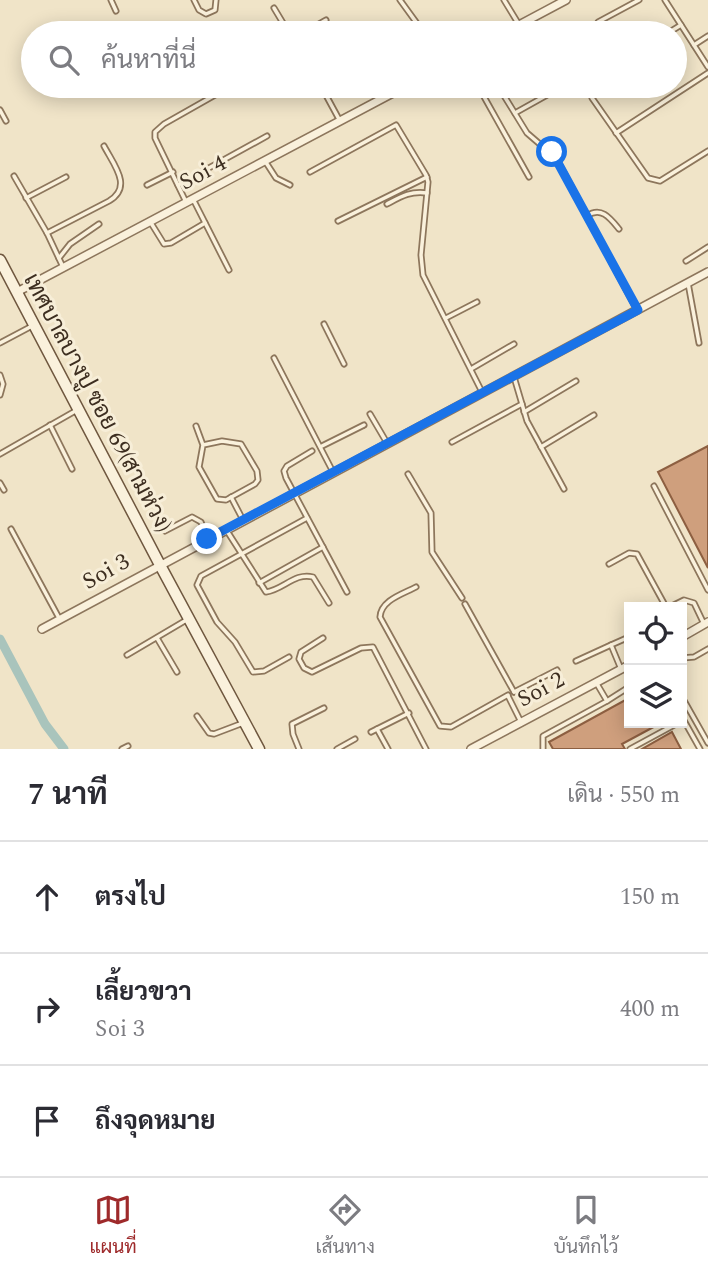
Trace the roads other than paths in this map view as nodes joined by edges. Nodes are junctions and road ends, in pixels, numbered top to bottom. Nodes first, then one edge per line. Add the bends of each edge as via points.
1 (111, 0) edge
2 (194, 0) edge
3 (216, 0) edge
4 (400, 0) edge
5 (504, 0) edge
6 (566, 0) edge
7 (639, 0) edge
8 (665, 0) edge
9 (274, 8) dead end
10 (116, 10) dead end
11 (282, 21) edge
12 (415, 21) edge
13 (517, 21) edge
14 (527, 21) edge
15 (600, 21) edge
16 (678, 21) edge
17 (687, 34) edge
18 (708, 36) edge
19 (694, 45) junction
20 (708, 67) edge
21 (708, 73) edge
22 (687, 87) edge
23 (210, 98) edge
24 (327, 98) edge
25 (384, 98) edge
26 (485, 98) edge
27 (506, 98) edge
28 (541, 98) edge
29 (592, 98) edge
30 (670, 98) edge
31 (0, 110) edge
32 (515, 113) junction
33 (6, 121) dead end
34 (340, 122) junction
35 (616, 133) junction
36 (267, 136) dead end
37 (104, 146) dead end
38 (708, 151) edge
39 (265, 161) junction
40 (173, 172) junction
41 (310, 172) dead end
42 (14, 176) dead end
43 (66, 177) dead end
44 (427, 177) junction
45 (530, 177) dead end
46 (147, 185) dead end
47 (178, 185) junction
48 (290, 185) dead end
49 (428, 193) junction
50 (26, 198) junction
51 (190, 202) junction
52 (387, 204) dead end
53 (587, 216) junction
54 (338, 221) dead end
55 (151, 223) junction
56 (205, 223) junction
57 (99, 224) dead end
58 (619, 229) dead end
59 (47, 233) junction
60 (708, 247) edge
61 (59, 259) junction
62 (0, 260) edge
63 (686, 261) dead end
64 (64, 269) junction
65 (229, 270) dead end
66 (708, 272) edge
67 (687, 282) junction
68 (17, 292) junction
69 (477, 302) dead end
70 (638, 310) junction
71 (446, 318) junction
72 (34, 324) junction
73 (324, 324) dead end
74 (0, 343) edge
75 (699, 343) dead end
76 (513, 344) dead end
77 (274, 358) dead end
78 (344, 364) dead end
79 (471, 369) junction
80 (0, 375) edge
81 (514, 377) junction
82 (576, 381) dead end
83 (483, 394) junction
84 (0, 395) edge
85 (522, 404) junction
86 (79, 409) junction
87 (523, 413) junction
88 (370, 414) dead end
89 (594, 415) dead end
90 (50, 425) junction
91 (363, 425) dead end
92 (196, 426) dead end
93 (452, 442) dead end
94 (387, 443) junction
95 (203, 445) junction
96 (321, 447) junction
97 (541, 447) junction
98 (312, 451) dead end
99 (0, 454) edge
100 (72, 469) dead end
101 (333, 472) junction
102 (408, 474) dead end
103 (0, 483) edge
104 (654, 486) dead end
105 (564, 489) dead end
106 (4, 490) dead end
107 (293, 493) junction
108 (231, 497) junction
109 (307, 517) junction
110 (243, 520) junction
111 (11, 529) dead end
112 (226, 530) junction
113 (164, 531) dead end
114 (207, 539) junction
115 (323, 547) junction
116 (241, 552) junction
117 (609, 564) dead end
118 (160, 565) junction
119 (259, 583) junction
120 (416, 587) dead end
121 (708, 590) edge
122 (346, 592) dead end
123 (462, 598) dead end
124 (665, 602) edge
125 (679, 602) edge
126 (329, 603) dead end
127 (465, 604) dead end
128 (190, 618) junction
129 (60, 620) junction
130 (706, 623) edge
131 (42, 629) dead end
132 (687, 634) edge
133 (157, 638) junction
134 (323, 638) dead end
135 (624, 640) edge
136 (611, 645) junction
137 (708, 649) edge
138 (127, 655) dead end
139 (289, 657) dead end
140 (687, 658) edge
141 (576, 660) dead end
142 (624, 668) edge
143 (621, 669) junction
144 (557, 670) dead end
145 (177, 671) dead end
146 (596, 682) junction
147 (624, 690) edge
148 (513, 692) junction
149 (508, 695) junction
150 (607, 701) junction
151 (687, 706) edge
152 (324, 708) dead end
153 (409, 713) junction
154 (197, 716) dead end
155 (245, 722) junction
156 (521, 722) junction
157 (667, 728) edge
158 (686, 728) edge
159 (355, 739) dead end
160 (708, 743) edge
161 (128, 746) dead end
162 (122, 749) edge
163 (259, 749) edge
164 (299, 749) edge
165 (337, 749) edge
166 (387, 749) edge
167 (426, 749) edge
168 (471, 749) edge
169 (543, 749) edge
170 (630, 749) edge
171 (700, 749) edge

1 - 10 lane
2 - 3 lane via 206,14 215,10
4 - 12 lane
5 - 13 lane
6 - 14 street
7 - 15 lane
8 - 16 lane
9 - 11 lane
17 - 19 lane
18 - 19 lane
19 - 20 lane
21 - 22 lane
23 - 40 lane via 157,128 155,138
24 - 34 lane
25 - 34 street, Soi 4
26 - 45 lane
27 - 32 lane
28 - 32 lane
29 - 35 lane
30 - 35 lane
31 - 33 lane
32 - 53 lane via 527,133 556,158
34 - 39 street, Soi 4
35 - 38 lane via 654,180 660,181
36 - 47 lane
37 - 59 lane via 122,182 118,196
39 - 48 lane via 276,178
39 - 51 street, Soi 4
40 - 46 lane
40 - 47 lane
41 - 44 lane via 396,125
42 - 50 lane
43 - 50 lane
44 - 49 lane
44 - 54 lane
47 - 51 lane
49 - 52 lane via 414,191
49 - 71 lane via 421,268
50 - 59 lane
51 - 55 street, Soi 4
51 - 56 lane
53 - 58 lane via 601,212
53 - 70 lane
55 - 56 lane via 164,244
55 - 64 street, Soi 4
56 - 65 lane
57 - 61 lane via 70,244
59 - 61 lane
60 - 63 lane
61 - 64 lane
62 - 68 street, เทศบาลบางปู ซอย 69(สามห่วง)
64 - 68 street, Soi 4
66 - 67 street, Soi 3
67 - 70 street, Soi 3
67 - 75 lane
68 - 72 street, เทศบาลบางปู ซอย 69(สามห่วง)
69 - 71 lane
70 - 81 street, Soi 3
71 - 79 lane
72 - 74 lane
72 - 86 street, เทศบาลบางปู ซอย 69(สามห่วง)
73 - 78 lane
76 - 79 lane
77 - 96 lane
79 - 83 lane
80 - 84 lane
81 - 83 street, Soi 3
81 - 85 lane
82 - 87 lane
83 - 94 street, Soi 3
85 - 87 lane
85 - 93 lane
86 - 90 lane
86 - 118 street, เทศบาลบางปู ซอย 69(สามห่วง)
87 - 97 lane
88 - 94 lane
89 - 97 lane
90 - 99 lane
90 - 100 lane
91 - 96 lane
92 - 95 lane
94 - 101 street, Soi 3
95 - 108 lane via 199,467 214,495 222,500
95 - 108 lane via 241,444 257,471 255,484
96 - 101 lane
97 - 105 lane
98 - 107 lane via 284,471
101 - 107 street, Soi 3
102 - 123 lane via 432,513 432,552
103 - 106 lane
104 - 121 lane
107 - 109 lane
107 - 110 street, Soi 3
108 - 110 lane
109 - 115 lane
109 - 116 lane
110 - 112 street, Soi 3
111 - 129 lane
112 - 114 street, Soi 3
112 - 116 lane
113 - 114 lane via 192,517 201,522
114 - 118 street, Soi 3
115 - 119 lane
115 - 122 lane
116 - 119 lane
116 - 139 lane via 201,576 197,585 253,672
117 - 124 lane via 629,553 637,554
118 - 128 street, เทศบาลบางปู ซอย 69(สามห่วง)
118 - 129 street, Soi 3
119 - 126 lane via 269,593 309,575
120 - 149 lane via 385,604 380,617 440,726 451,727
125 - 130 lane via 694,603
127 - 148 lane
128 - 133 lane
128 - 155 street, เทศบาลบางปู ซอย 69(สามห่วง)
129 - 131 street, Soi 3
130 - 132 street
133 - 138 lane
133 - 145 lane
134 - 153 lane via 300,652 304,668 312,672 361,648 373,647
135 - 136 lane
136 - 141 lane
136 - 143 lane
137 - 140 lane
142 - 143 street, Soi 2
143 - 146 street, Soi 2
144 - 148 lane
146 - 150 lane
146 - 156 street, Soi 2
147 - 150 lane
148 - 149 lane
149 - 156 lane
150 - 169 lane via 543,736
151 - 160 lane
152 - 164 lane via 292,724
153 - 166 lane via 374,730
153 - 167 lane
154 - 155 lane via 214,734
155 - 163 street, เทศบาลบางปู ซอย 69(สามห่วง)
156 - 168 street, Soi 2
157 - 170 lane
158 - 171 lane
159 - 165 lane
161 - 162 lane

